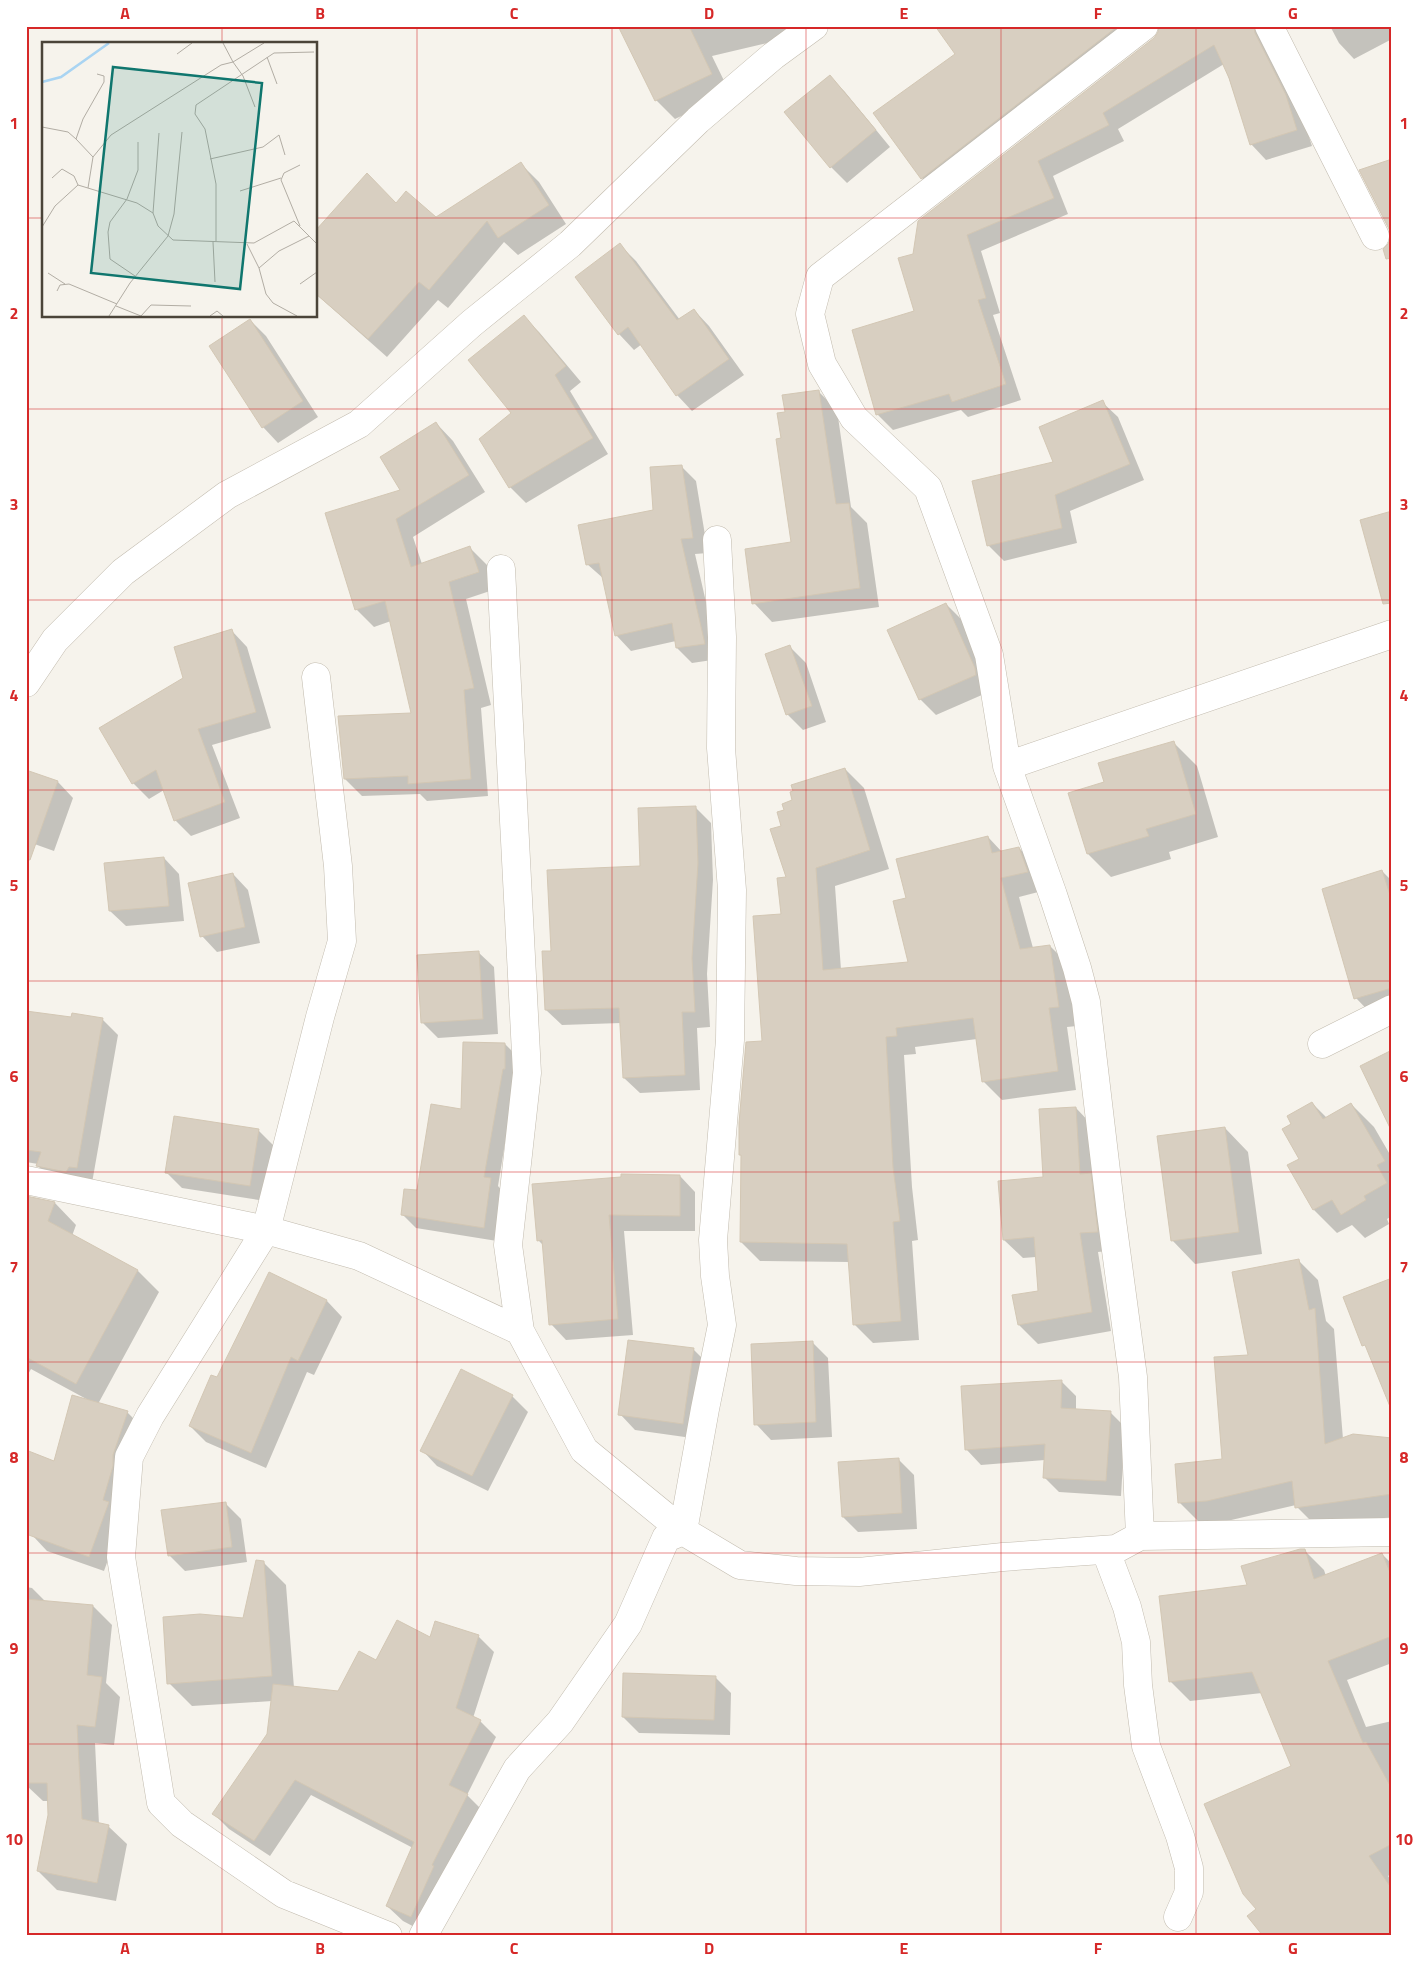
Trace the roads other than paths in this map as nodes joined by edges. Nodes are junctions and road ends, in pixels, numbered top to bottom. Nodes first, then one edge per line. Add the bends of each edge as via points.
1 (814, 26) edge
2 (1144, 26) edge
3 (1269, 26) edge
4 (1375, 236) dead end
5 (717, 540) dead end
6 (501, 569) dead end
7 (1392, 634) edge
8 (316, 677) dead end
9 (26, 683) edge
10 (1007, 766) junction
11 (1392, 1009) edge
12 (1322, 1044) dead end
13 (26, 1180) edge
14 (266, 1230) junction
15 (520, 1332) junction
16 (683, 1531) junction
17 (1392, 1532) edge
18 (1140, 1536) junction
19 (1116, 1549) junction
20 (1178, 1918) dead end
21 (388, 1936) edge
22 (423, 1936) edge

1 - 9 street via 773,56 698,120 570,244 472,323 359,424 227,495 123,572 56,640
2 - 10 street via 820,277 810,314 822,364 854,418 928,488 989,655
3 - 4 street
5 - 16 street via 722,637 721,748 732,890 730,1040 713,1240 722,1325
6 - 15 street via 527,1073 508,1245
7 - 10 street
8 - 14 street via 338,866 342,941
10 - 18 street via 1053,895 1086,1002 1133,1377
11 - 12 street
13 - 14 street
14 - 15 street via 359,1256
14 - 21 street via 150,1416 129,1458 121,1557 161,1804 182,1824 284,1894
15 - 16 street via 584,1450
16 - 19 street via 740,1565 796,1571 859,1572 1003,1556
16 - 22 street via 666,1538 628,1624 560,1722 517,1769
17 - 18 street
18 - 19 street
19 - 20 street via 1108,1554 1128,1607 1136,1642 1146,1746 1189,1868 1189,1892

